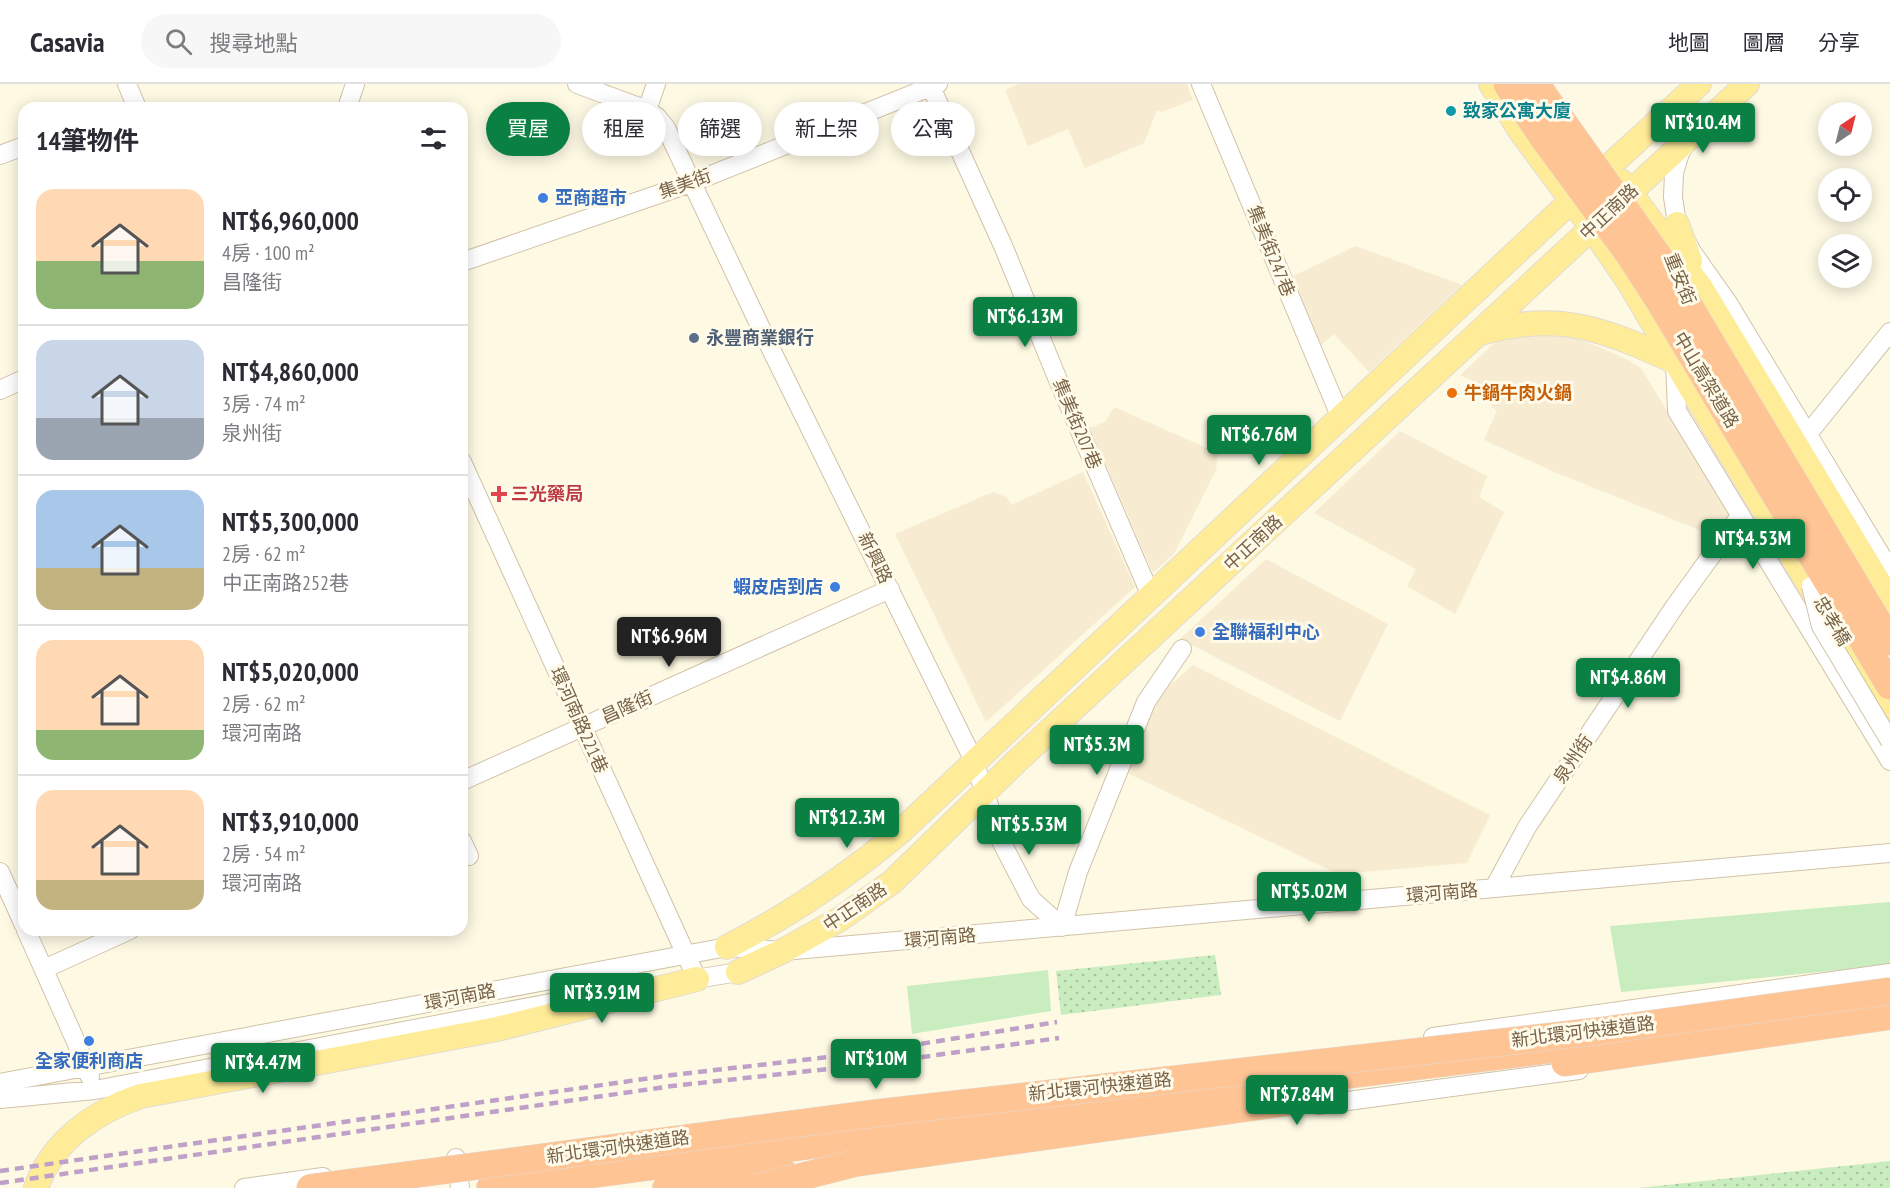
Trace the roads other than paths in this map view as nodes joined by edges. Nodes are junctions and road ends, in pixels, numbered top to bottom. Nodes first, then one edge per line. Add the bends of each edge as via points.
1 (127, 84) edge
2 (356, 84) edge
3 (577, 84) edge
4 (656, 84) edge
5 (1201, 84) edge
6 (1491, 84) edge
7 (1507, 84) edge
8 (1536, 84) edge
9 (1552, 84) edge
10 (1699, 84) edge
11 (1747, 84) edge
12 (931, 85) edge
13 (132, 102) edge
14 (349, 102) edge
15 (625, 102) edge
16 (650, 102) edge
17 (666, 128) edge
18 (1690, 137) junction
19 (18, 148) edge
20 (0, 155) edge
21 (1610, 165) junction
22 (691, 183) junction
23 (1630, 193) junction
24 (1572, 200) junction
25 (1592, 228) junction
26 (1670, 231) junction
27 (468, 260) edge
28 (1630, 284) junction
29 (1890, 332) edge
30 (1478, 333) junction
31 (1674, 361) junction
32 (18, 382) edge
33 (0, 390) edge
34 (1341, 418) junction
35 (1807, 435) junction
36 (468, 475) edge
37 (1740, 516) junction
38 (1890, 570) edge
39 (1811, 586) junction
40 (890, 589) junction
41 (1151, 596) junction
42 (1890, 602) edge
43 (1890, 637) edge
44 (1890, 642) edge
45 (1182, 649) dead end
46 (1890, 686) edge
47 (1890, 695) edge
48 (1890, 719) edge
49 (582, 727) junction
50 (1886, 737) edge
51 (974, 762) junction
52 (1890, 762) edge
53 (468, 778) edge
54 (985, 792) junction
55 (1890, 853) edge
56 (0, 872) edge
57 (1494, 888) junction
58 (18, 912) edge
59 (1062, 927) junction
60 (29, 936) edge
61 (117, 936) edge
62 (727, 947) junction
63 (783, 951) junction
64 (685, 954) junction
65 (44, 969) junction
66 (738, 972) joint
67 (1890, 973) edge
68 (697, 979) junction
69 (1890, 991) edge
70 (1890, 1003) edge
71 (1890, 1016) edge
72 (1890, 1025) edge
73 (86, 1067) junction
74 (0, 1083) edge
75 (95, 1090) junction
76 (0, 1099) edge
77 (456, 1158) junction
78 (852, 1164) junction
79 (36, 1188) edge
80 (244, 1188) edge
81 (310, 1188) edge
82 (460, 1188) edge
83 (490, 1188) edge
84 (666, 1188) edge
85 (698, 1188) edge
86 (756, 1188) edge

1 - 13 street
2 - 14 street
3 - 15 street
4 - 16 street
5 - 34 street, 集美街247巷
6 - 24 main road, 重安街
7 - 46 highway, 中山高架道路, bridge via 1661,304
8 - 44 highway, 中山高架道路, bridge via 1664,264
9 - 21 main road, 重安街
10 - 21 main road, 中正南路
11 - 18 main road, 中正南路
12 - 22 street, 集美街
12 - 41 street, 集美街207巷
17 - 22 street, 新興路
18 - 23 main road, 中正南路
18 - 26 street, 重安街 via 1674,173
19 - 20 street
21 - 23 main road, 重安街
21 - 24 main road, 中正南路
22 - 27 street, 集美街
22 - 40 street, 新興路
23 - 25 main road, 中正南路
23 - 26 main road, 重安街
24 - 25 main road, 重安街
24 - 34 main road, 中正南路
25 - 28 main road, 重安街
25 - 30 main road, 中正南路
26 - 35 street, 重安街 via 1692,252 1728,303
26 - 42 main road
26 - 43 street, 重安街 via 1703,335
28 - 31 main road, 重安街
28 - 47 street, 重安街 via 1667,322
29 - 35 street
30 - 31 main road via 1513,324 1575,325 1608,332
30 - 54 main road, 中正南路
31 - 37 street, 重安街 via 1677,411
31 - 39 main road, 忠孝橋
32 - 33 street
34 - 41 main road, 中正南路
35 - 38 street, 重安街
36 - 49 street, 環河南路221巷
37 - 50 street, 重安街
37 - 57 street, 泉州街 via 1527,826
39 - 48 main road, 忠孝橋, bridge
39 - 50 street, bridge via 1821,626
40 - 49 street, 昌隆街
40 - 51 street, 新興路
41 - 51 main road, 中正南路
45 - 59 street via 1146,702 1078,872
49 - 53 street, 昌隆街
49 - 64 street, 環河南路221巷
50 - 52 street, 重安街
51 - 54 street, 新興路
51 - 62 main road, 中正南路 via 860,865 818,896
54 - 59 street, 新興路 via 1001,841 1031,899
54 - 63 main road, 中正南路 via 892,882 840,919
55 - 57 street, 環河南路
56 - 58 street
57 - 59 street, 環河南路
59 - 63 street, 環河南路
60 - 65 street
61 - 65 street
62 - 63 street, 環河南路
62 - 64 street, 環河南路
63 - 66 main road, 中正南路
64 - 68 street, 環河南路221巷
64 - 73 street, 環河南路
65 - 73 street
66 - 68 street, 環河南路
67 - 77 street via 1477,1031
68 - 75 street, 環河南路 via 619,990
68 - 79 main road via 497,1029 124,1101 86,1122 65,1142
69 - 81 highway, 新北環河快速道路, bridge via 1599,1031 877,1113
70 - 83 highway
71 - 78 highway, 新北環河快速道路
72 - 85 street via 1437,1090
73 - 74 street, 環河南路
73 - 75 street
75 - 76 street, 環河南路
77 - 80 street
77 - 82 street
78 - 84 highway, 新北環河快速道路, bridge
78 - 86 highway, bridge

